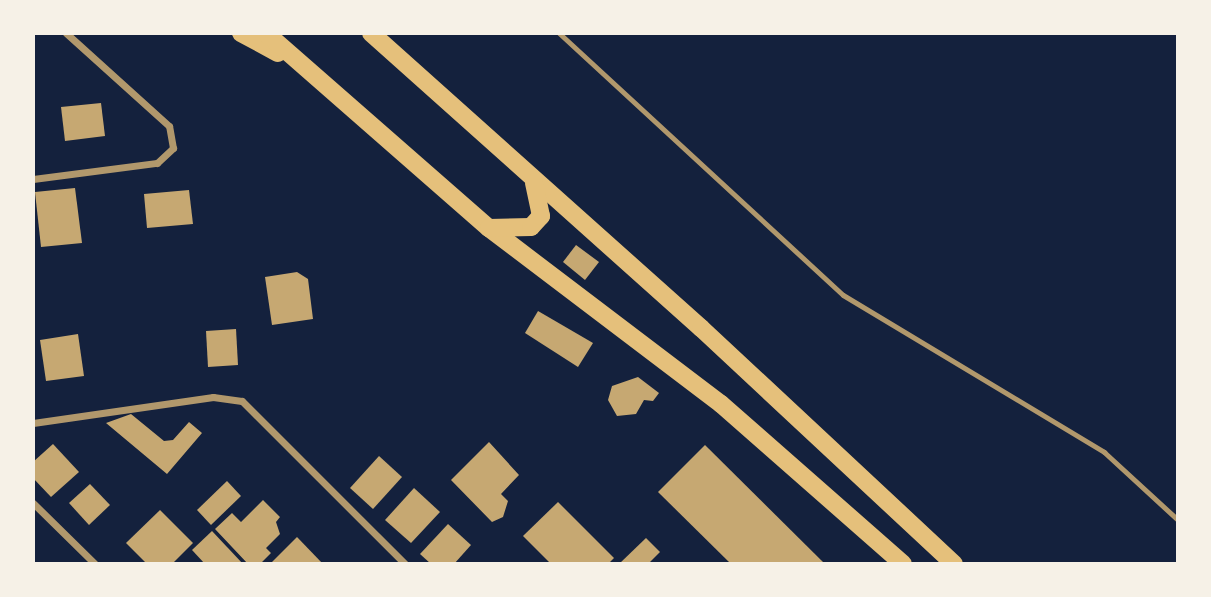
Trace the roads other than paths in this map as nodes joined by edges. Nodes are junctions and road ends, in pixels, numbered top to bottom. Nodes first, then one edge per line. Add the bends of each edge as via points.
1 (66, 33) edge
2 (241, 33) edge
3 (266, 33) edge
4 (370, 33) edge
5 (559, 33) edge
6 (295, 62) junction
7 (33, 179) edge
8 (534, 183) junction
9 (489, 228) junction
10 (33, 423) edge
11 (33, 503) edge
12 (1178, 520) edge
13 (95, 564) edge
14 (405, 564) edge
15 (903, 564) edge
16 (954, 564) edge

1 - 7 street via 169,126 173,148 156,163
2 - 6 main road
3 - 6 main road
4 - 8 main road
5 - 12 lane via 844,295 1104,452
6 - 9 main road
8 - 9 main road via 541,216 531,227
8 - 16 main road via 701,328
9 - 15 main road via 721,404
10 - 14 street via 228,397 254,410
11 - 13 street

